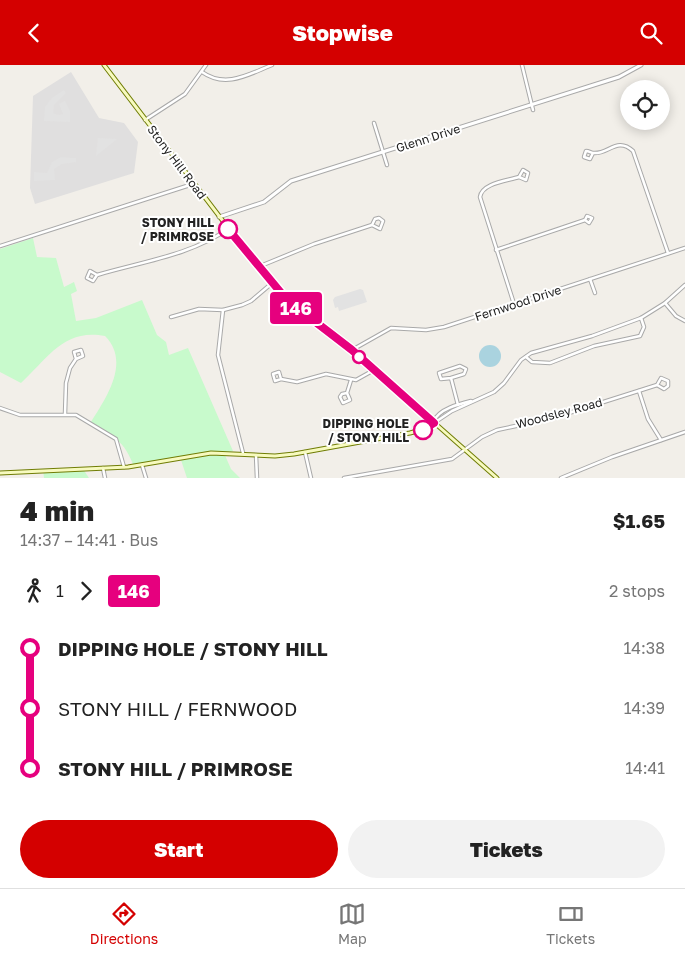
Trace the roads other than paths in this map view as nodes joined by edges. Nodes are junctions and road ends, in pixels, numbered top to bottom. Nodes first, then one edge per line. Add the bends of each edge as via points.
1 (104, 65) edge
2 (206, 65) edge
3 (272, 65) edge
4 (522, 65) edge
5 (641, 65) edge
6 (202, 72) junction
7 (532, 105) junction
8 (533, 110) dead end
9 (145, 120) junction
10 (374, 123) dead end
11 (383, 152) junction
12 (593, 153) dead end
13 (387, 165) dead end
14 (519, 177) dead end
15 (193, 184) junction
16 (219, 217) junction
17 (585, 220) dead end
18 (372, 225) junction
19 (228, 229) junction
20 (0, 246) edge
21 (685, 247) edge
22 (496, 250) junction
23 (668, 253) junction
24 (258, 267) junction
25 (97, 275) junction
26 (590, 279) junction
27 (271, 284) junction
28 (685, 285) edge
29 (595, 293) dead end
30 (664, 303) junction
31 (514, 304) junction
32 (223, 310) junction
33 (171, 317) dead end
34 (641, 318) junction
35 (685, 321) edge
36 (352, 350) junction
37 (526, 356) junction
38 (76, 359) junction
39 (374, 370) junction
40 (451, 378) junction
41 (281, 379) dead end
42 (351, 381) junction
43 (657, 385) junction
44 (639, 391) junction
45 (347, 393) junction
46 (475, 400) junction
47 (458, 405) junction
48 (0, 408) edge
49 (65, 414) junction
50 (434, 423) junction
51 (685, 433) edge
52 (661, 440) junction
53 (466, 450) junction
54 (305, 452) junction
55 (243, 453) junction
56 (256, 455) junction
57 (142, 465) junction
58 (124, 467) junction
59 (104, 468) junction
60 (0, 473) edge
61 (105, 478) edge
62 (146, 478) edge
63 (257, 478) edge
64 (311, 478) edge
65 (344, 478) edge
66 (497, 478) edge
67 (561, 478) edge

1 - 9 main road, Stony Hill Road
2 - 6 street
3 - 6 street via 228,81 215,80
4 - 7 street
5 - 7 street, Glenn Drive via 624,75
6 - 9 street via 185,94
7 - 8 street
7 - 11 street, Glenn Drive
9 - 15 main road, Stony Hill Road
10 - 11 street
11 - 13 street
11 - 16 street, Glenn Drive via 291,181 264,202
12 - 23 street via 620,145 633,151
14 - 22 street via 486,187 480,194
15 - 16 main road, Stony Hill Road
15 - 20 street
16 - 19 main road, Stony Hill Road
17 - 22 street
18 - 18 street via 375,219 383,221 380,229
18 - 24 street
19 - 24 main road, Stony Hill Road
19 - 25 street via 195,247
21 - 23 street, Fernwood Drive
22 - 31 street
23 - 26 street, Fernwood Drive
24 - 27 main road, Stony Hill Road
25 - 25 street via 90,271 87,278 93,281
26 - 29 street
26 - 31 street, Fernwood Drive
27 - 32 street via 247,303
27 - 36 main road, Stony Hill Road
28 - 30 street
30 - 34 street
30 - 35 street
31 - 36 street, Fernwood Drive via 438,329 391,328
32 - 33 street via 199,309
32 - 55 street via 218,355
34 - 37 street
34 - 37 street via 644,327 640,336 594,346 546,364 532,362
36 - 39 main road, Stony Hill Road
37 - 46 street via 501,387
38 - 38 street via 74,352 81,349 83,357
38 - 49 street via 66,383
39 - 42 street
39 - 50 main road, Stony Hill Road
40 - 40 street via 464,374 466,369 460,366 439,373 441,379
40 - 47 street
41 - 42 street via 297,383 326,375
42 - 45 street
43 - 43 street via 660,379 668,381 664,389
43 - 44 street, Woodsley Road
44 - 52 street via 648,419
44 - 53 street, Woodsley Road via 553,418 497,430
45 - 45 street via 340,397 344,403 350,399
46 - 47 street
46 - 50 street
47 - 50 street via 438,414
48 - 49 street via 20,415
49 - 58 street via 81,417 112,435
50 - 53 main road, Stony Hill Road
50 - 54 main road via 410,433
51 - 52 street
52 - 67 street
53 - 65 street, Woodsley Road via 452,459
53 - 66 main road, Stony Hill Road
54 - 56 main road
54 - 64 street
55 - 56 main road
55 - 57 main road via 201,454
56 - 63 street
57 - 58 main road
57 - 62 street
58 - 59 main road
59 - 60 main road
59 - 61 street

